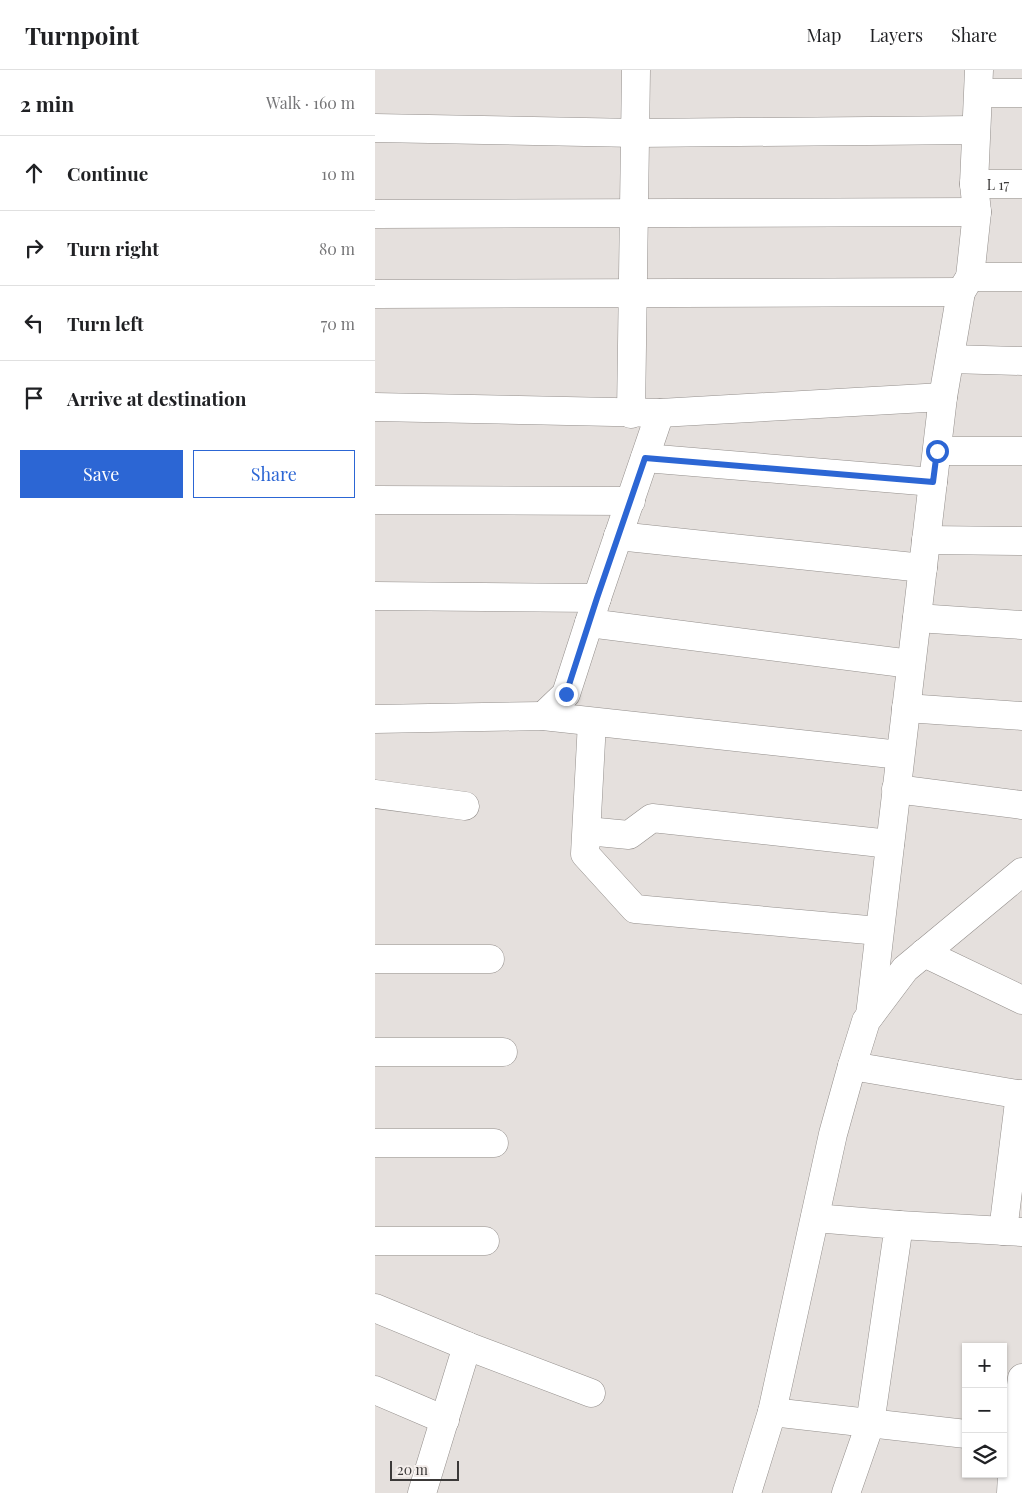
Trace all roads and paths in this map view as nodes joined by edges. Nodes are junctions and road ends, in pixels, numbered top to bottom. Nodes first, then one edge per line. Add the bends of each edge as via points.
1 (636, 70) edge
2 (979, 81) edge
3 (1022, 93) edge
4 (375, 128) edge
5 (977, 130) junction
6 (636, 133) junction
7 (974, 184) junction
8 (1022, 184) edge
9 (977, 212) junction
10 (634, 213) junction
11 (375, 214) edge
12 (1022, 277) edge
13 (965, 284) junction
14 (633, 292) junction
15 (375, 294) edge
16 (950, 359) junction
17 (1022, 360) edge
18 (943, 396) junction
19 (375, 408) edge
20 (661, 413) junction
21 (631, 414) junction
22 (937, 451) junction
23 (1022, 451) edge
24 (645, 458) junction
25 (933, 482) junction
26 (375, 500) edge
27 (631, 501) junction
28 (618, 536) junction
29 (926, 540) junction
30 (1022, 541) edge
31 (923, 568) junction
32 (375, 596) edge
33 (593, 610) junction
34 (917, 618) junction
35 (1022, 625) edge
36 (911, 664) junction
37 (906, 708) junction
38 (543, 716) junction
39 (1022, 716) edge
40 (375, 719) edge
41 (592, 722) junction
42 (900, 755) junction
43 (896, 789) junction
44 (375, 794) edge
45 (1022, 805) edge
46 (465, 806) dead end
47 (587, 832) junction
48 (890, 844) junction
49 (1022, 872) edge
50 (1010, 897) edge
51 (879, 931) junction
52 (924, 953) junction
53 (375, 959) edge
54 (490, 959) dead end
55 (1022, 1000) edge
56 (870, 1016) junction
57 (375, 1052) edge
58 (503, 1052) dead end
59 (852, 1066) junction
60 (1021, 1095) edge
61 (494, 1143) dead end
62 (375, 1144) edge
63 (815, 1218) junction
64 (899, 1225) junction
65 (1012, 1232) edge
66 (375, 1241) edge
67 (485, 1241) dead end
68 (375, 1308) edge
69 (467, 1346) junction
70 (1022, 1378) edge
71 (375, 1390) edge
72 (591, 1393) dead end
73 (772, 1412) junction
74 (445, 1420) junction
75 (870, 1424) junction
76 (1015, 1426) edge
77 (962, 1434) edge
78 (1015, 1490) edge
79 (421, 1493) edge
80 (747, 1493) edge
81 (846, 1493) edge

1 - 6 street
2 - 3 street
2 - 5 street
4 - 6 street
5 - 6 street
5 - 7 street
6 - 10 street
7 - 8 street, L 17
7 - 9 street
9 - 10 street
9 - 13 street
10 - 11 street
10 - 14 street
12 - 13 street
13 - 14 street
13 - 16 street
14 - 15 street
14 - 21 street
16 - 17 street
16 - 18 street
18 - 20 street
18 - 22 street
19 - 21 street
20 - 21 street
20 - 24 street
22 - 23 street
22 - 25 street
24 - 25 street
24 - 27 street
25 - 29 street
26 - 27 street
27 - 28 street
28 - 31 street
28 - 33 street
29 - 30 street
29 - 31 street
31 - 34 street
32 - 33 street
33 - 36 street
33 - 38 street via 566,694
34 - 35 street
34 - 36 street
36 - 37 street
37 - 39 street
37 - 42 street
38 - 40 street
38 - 41 street
41 - 42 street
41 - 47 street
42 - 43 street
43 - 45 street
43 - 48 street
44 - 46 street
47 - 48 street via 629,835 652,818
47 - 51 street via 585,854 635,908
48 - 51 street
49 - 50 street
50 - 52 street
51 - 56 street
52 - 55 street
52 - 56 street via 905,969
53 - 54 street
56 - 59 street
57 - 58 street
59 - 60 street
59 - 63 street
60 - 65 street
61 - 62 street
63 - 64 street
63 - 73 street
64 - 65 street
64 - 75 street
66 - 67 street
68 - 69 street
69 - 72 street
69 - 74 street
70 - 76 street
71 - 74 street
73 - 75 street
73 - 80 street
74 - 79 street
75 - 77 street
75 - 81 street
76 - 78 street

